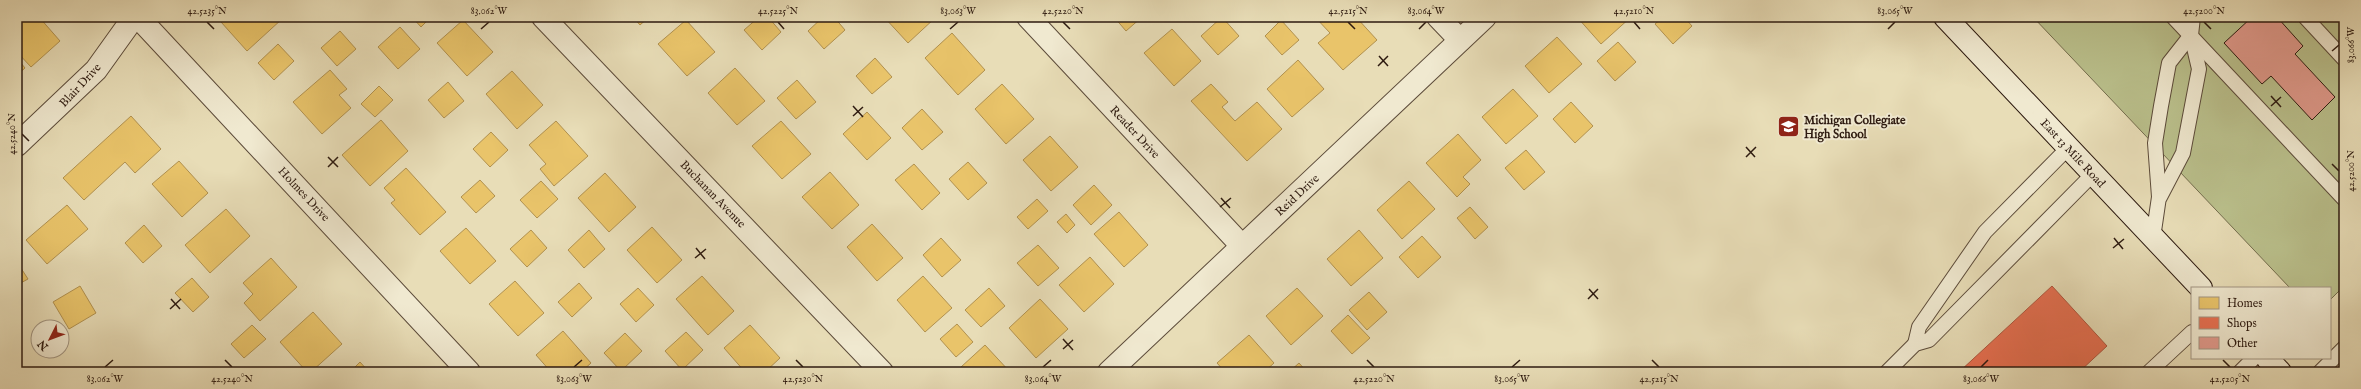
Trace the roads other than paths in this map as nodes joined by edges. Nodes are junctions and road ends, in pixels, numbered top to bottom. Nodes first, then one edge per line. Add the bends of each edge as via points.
1 (134, 17) edge
2 (138, 17) edge
3 (544, 17) edge
4 (1028, 17) edge
5 (1438, 17) edge
6 (1485, 17) edge
7 (1944, 17) edge
8 (2173, 17) edge
9 (2192, 17) edge
10 (2305, 17) edge
11 (2191, 35) junction
12 (1460, 40) junction
13 (2344, 59) edge
14 (17, 145) edge
15 (2068, 148) junction
16 (2093, 174) junction
17 (2159, 197) junction
18 (2344, 199) edge
19 (2153, 238) junction
20 (1242, 246) junction
21 (2200, 287) edge
22 (2191, 333) edge
23 (1915, 344) junction
24 (2344, 348) edge
25 (2253, 359) edge
26 (2268, 359) edge
27 (469, 372) edge
28 (882, 372) edge
29 (1109, 372) edge
30 (1887, 372) edge
31 (2149, 372) edge
32 (2240, 372) edge
33 (2280, 372) edge
34 (2320, 372) edge

1 - 14 street, Blair Drive via 96,70
2 - 27 street, Holmes Drive
3 - 28 street, Buchanan Avenue
4 - 20 street, Reader Drive
5 - 12 street
6 - 12 street, Reid Drive
7 - 15 street, East 13 Mile Road
8 - 11 lane
9 - 11 lane
10 - 13 lane
11 - 17 lane via 2199,69 2183,153
11 - 17 lane via 2169,63 2155,144
11 - 18 lane
12 - 20 street, Reid Drive
15 - 16 street, East 13 Mile Road
15 - 23 lane via 1985,232 1919,327
16 - 19 street, East 13 Mile Road
16 - 23 lane via 1930,340
17 - 19 lane
19 - 21 street, East 13 Mile Road
20 - 29 street, Reid Drive
22 - 31 lane
23 - 30 lane
24 - 34 lane
25 - 32 lane
26 - 33 street

